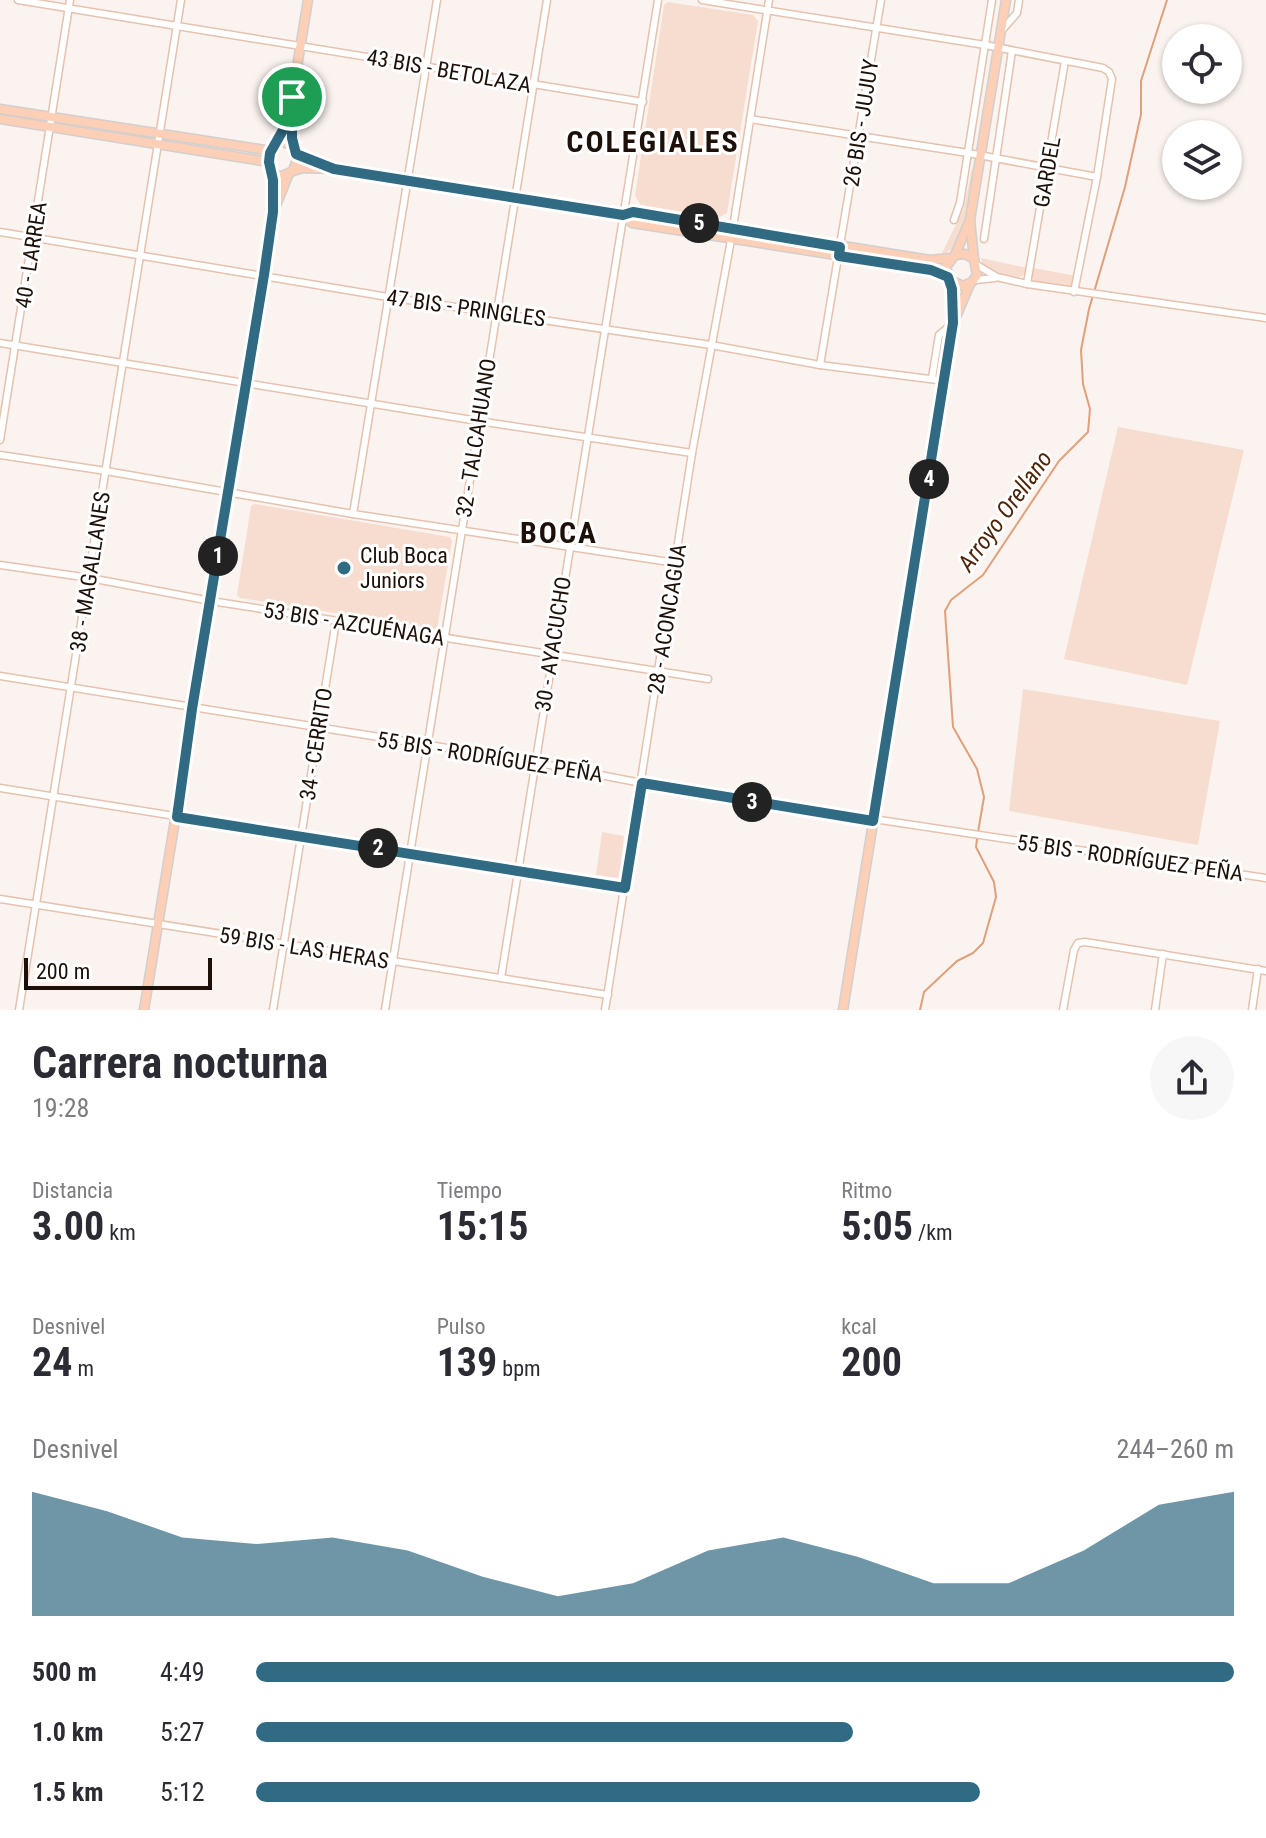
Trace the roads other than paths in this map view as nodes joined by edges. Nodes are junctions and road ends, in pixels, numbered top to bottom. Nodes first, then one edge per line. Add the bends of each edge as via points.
1 (18, 0) edge
2 (181, 0) edge
3 (308, 0) edge
4 (437, 0) edge
5 (547, 0) edge
6 (658, 0) edge
7 (702, 0) edge
8 (769, 0) edge
9 (881, 0) edge
10 (992, 0) edge
11 (1006, 0) edge
12 (1019, 0) edge
13 (69, 4) edge
14 (767, 11) junction
15 (177, 26) junction
16 (877, 28) junction
17 (1000, 32) junction
18 (985, 45) junction
19 (301, 46) junction
20 (998, 49) junction
21 (1012, 51) junction
22 (1065, 61) junction
23 (426, 66) junction
24 (532, 85) junction
25 (292, 97) junction
26 (643, 102) junction
27 (0, 109) edge
28 (53, 117) junction
29 (0, 119) edge
30 (750, 119) junction
31 (50, 128) junction
32 (859, 137) junction
33 (159, 139) junction
34 (275, 147) junction
35 (296, 153) junction
36 (968, 153) junction
37 (981, 155) junction
38 (997, 160) junction
39 (270, 167) junction
40 (334, 169) junction
41 (1047, 170) junction
42 (292, 172) junction
43 (1097, 177) junction
44 (407, 180) junction
45 (514, 198) junction
46 (273, 212) junction
47 (623, 215) junction
48 (954, 220) dead end
49 (970, 220) junction
50 (733, 229) junction
51 (0, 232) edge
52 (33, 237) junction
53 (984, 239) dead end
54 (731, 240) junction
55 (840, 251) junction
56 (141, 253) junction
57 (953, 257) junction
58 (976, 262) junction
59 (264, 275) junction
60 (997, 277) junction
61 (949, 278) junction
62 (972, 282) junction
63 (1027, 284) junction
64 (1074, 292) junction
65 (388, 297) junction
66 (497, 312) junction
67 (1266, 318) edge
68 (953, 323) junction
69 (604, 329) junction
70 (0, 343) edge
71 (711, 345) junction
72 (16, 346) junction
73 (124, 363) junction
74 (820, 365) junction
75 (932, 378) junction
76 (945, 381) junction
77 (247, 382) junction
78 (370, 403) junction
79 (478, 421) junction
80 (586, 437) junction
81 (0, 440) edge
82 (692, 453) junction
83 (0, 455) edge
84 (106, 471) junction
85 (229, 492) junction
86 (353, 514) junction
87 (461, 530) junction
88 (569, 547) junction
89 (676, 563) junction
90 (0, 565) edge
91 (90, 578) junction
92 (211, 601) junction
93 (336, 621) junction
94 (443, 638) junction
95 (552, 654) junction
96 (658, 673) junction
97 (0, 676) edge
98 (708, 679) dead end
99 (72, 689) junction
100 (192, 709) junction
101 (319, 729) junction
102 (426, 747) junction
103 (534, 762) junction
104 (642, 783) junction
105 (0, 788) edge
106 (53, 797) junction
107 (177, 817) junction
108 (873, 821) junction
109 (301, 836) junction
110 (410, 853) junction
111 (519, 872) junction
112 (1266, 878) edge
113 (625, 888) junction
114 (0, 899) edge
115 (36, 905) junction
116 (159, 925) junction
117 (283, 945) junction
118 (1163, 954) junction
119 (391, 962) junction
120 (1262, 970) edge
121 (501, 978) junction
122 (608, 995) junction
123 (19, 1010) edge
124 (144, 1010) edge
125 (273, 1010) edge
126 (385, 1010) edge
127 (605, 1010) edge
128 (843, 1010) edge
129 (1063, 1010) edge
130 (1155, 1010) edge
131 (1252, 1010) edge

1 - 13 street, 43 BIS - BETOLAZA
2 - 15 street, 38 - MAGALLANES
3 - 19 main road
4 - 23 street
5 - 24 street, 32 - TALCAHUANO
6 - 26 street, 30 - AYACUCHO
7 - 14 street
8 - 14 street, 28 - ACONCAGUA
9 - 16 street, 26 BIS - JUJUY
10 - 18 street
11 - 17 main road
12 - 17 street via 1017,13
13 - 15 street, 43 BIS - BETOLAZA
13 - 28 street, 40 - LARREA
14 - 16 street
14 - 30 street, 28 - ACONCAGUA
15 - 19 street, 43 BIS - BETOLAZA
15 - 33 street, 38 - MAGALLANES
16 - 18 street
16 - 32 street, 26 BIS - JUJUY
17 - 20 main road
18 - 20 street
18 - 36 street
19 - 23 street, 43 BIS - BETOLAZA
19 - 25 main road
20 - 21 street
20 - 37 main road
21 - 22 street
21 - 38 street
22 - 41 street, GARDEL
22 - 43 street via 1103,68 1112,79
23 - 24 street, 43 BIS - BETOLAZA
23 - 44 street
24 - 26 street, 43 BIS - BETOLAZA
24 - 45 street, 32 - TALCAHUANO
25 - 34 main road
25 - 35 main road
26 - 47 street, 30 - AYACUCHO
27 - 28 main road
28 - 31 street, 40 - LARREA
28 - 33 main road
29 - 31 main road
30 - 32 street
30 - 50 street, 28 - ACONCAGUA
31 - 33 main road
31 - 52 street, 40 - LARREA
32 - 36 street
32 - 55 street, 26 BIS - JUJUY
33 - 34 main road
33 - 39 main road
33 - 56 street, 38 - MAGALLANES
34 - 35 main road via 290,143
34 - 39 main road
35 - 40 main road
35 - 42 main road
36 - 37 street
36 - 48 street
37 - 38 street
37 - 49 main road
38 - 41 street
38 - 53 street
39 - 42 main road via 280,177
39 - 46 main road
40 - 42 main road
40 - 44 main road
41 - 43 street
41 - 63 street, GARDEL
42 - 46 main road
43 - 64 street
44 - 45 main road
44 - 65 street
45 - 47 main road
45 - 66 street, 32 - TALCAHUANO
46 - 59 main road
47 - 50 main road via 633,212
47 - 54 main road via 632,223
47 - 69 street, 30 - AYACUCHO
49 - 57 main road
49 - 58 main road
50 - 54 street, 28 - ACONCAGUA
50 - 55 main road
51 - 52 street, 47 BIS - PRINGLES
52 - 56 street, 47 BIS - PRINGLES
52 - 72 street, 40 - LARREA
54 - 55 main road
54 - 71 street, 28 - ACONCAGUA
55 - 57 main road via 930,260
55 - 61 main road
55 - 74 street, 26 BIS - JUJUY
56 - 59 street, 47 BIS - PRINGLES
56 - 73 street, 38 - MAGALLANES
57 - 58 main road via 965,254
57 - 61 main road via 946,267
58 - 60 street
58 - 62 main road
59 - 65 street, 47 BIS - PRINGLES
59 - 77 main road
60 - 62 street
60 - 63 street
61 - 62 main road via 963,286
61 - 68 main road
62 - 68 main road
63 - 64 street
64 - 67 street
65 - 66 street, 47 BIS - PRINGLES
65 - 78 street
66 - 69 street, 47 BIS - PRINGLES
66 - 79 street, 32 - TALCAHUANO
68 - 75 street via 939,335
68 - 76 main road
69 - 71 street, 47 BIS - PRINGLES
69 - 80 street, 30 - AYACUCHO
70 - 72 street
71 - 74 street, 47 BIS - PRINGLES
71 - 82 street, 28 - ACONCAGUA
72 - 73 street
72 - 81 street, 40 - LARREA
73 - 77 street
73 - 84 street, 38 - MAGALLANES
74 - 75 street, 47 BIS - PRINGLES
75 - 76 street, 47 BIS - PRINGLES
76 - 108 main road
77 - 78 street
77 - 85 main road
78 - 79 street
78 - 86 street
79 - 80 street
79 - 87 street, 32 - TALCAHUANO
80 - 82 street
80 - 88 street, 30 - AYACUCHO
82 - 89 street, 28 - ACONCAGUA
83 - 84 street
84 - 85 street
84 - 91 street, 38 - MAGALLANES
85 - 86 street
85 - 92 main road
86 - 87 street
87 - 88 street
87 - 94 street, 32 - TALCAHUANO
88 - 89 street
88 - 95 street, 30 - AYACUCHO
89 - 96 street, 28 - ACONCAGUA
90 - 91 street, 53 BIS - AZCUÉNAGA
91 - 92 street, 53 BIS - AZCUÉNAGA
91 - 99 street, 38 - MAGALLANES
92 - 93 street, 53 BIS - AZCUÉNAGA
92 - 100 main road
93 - 94 street, 53 BIS - AZCUÉNAGA
93 - 101 street, 34 - CERRITO
94 - 95 street, 53 BIS - AZCUÉNAGA
94 - 102 street, 32 - TALCAHUANO
95 - 96 street, 53 BIS - AZCUÉNAGA
95 - 103 street, 30 - AYACUCHO
96 - 98 street, 53 BIS - AZCUÉNAGA
96 - 104 street, 28 - ACONCAGUA
97 - 99 street, 55 BIS - RODRÍGUEZ PEÑA
99 - 100 street, 55 BIS - RODRÍGUEZ PEÑA
99 - 106 street, 38 - MAGALLANES
100 - 101 street, 55 BIS - RODRÍGUEZ PEÑA
100 - 107 main road
101 - 102 street, 55 BIS - RODRÍGUEZ PEÑA
101 - 109 street, 34 - CERRITO
102 - 103 street, 55 BIS - RODRÍGUEZ PEÑA
102 - 110 street, 32 - TALCAHUANO
103 - 104 street, 55 BIS - RODRÍGUEZ PEÑA
103 - 111 street, 30 - AYACUCHO
104 - 108 street, 55 BIS - RODRÍGUEZ PEÑA
104 - 113 street, 28 - ACONCAGUA
105 - 106 street
106 - 107 street
106 - 115 street, 38 - MAGALLANES
107 - 109 street
107 - 116 main road
108 - 112 street, 55 BIS - RODRÍGUEZ PEÑA
108 - 128 main road
109 - 110 street
109 - 117 street, 34 - CERRITO
110 - 111 street
110 - 119 street, 32 - TALCAHUANO
111 - 113 street
111 - 121 street, 30 - AYACUCHO
113 - 122 street, 28 - ACONCAGUA
114 - 115 street, 59 BIS - LAS HERAS
115 - 116 street, 59 BIS - LAS HERAS
115 - 123 street, 38 - MAGALLANES
116 - 117 street, 59 BIS - LAS HERAS
116 - 124 main road
117 - 119 street, 59 BIS - LAS HERAS
117 - 125 street, 34 - CERRITO
118 - 120 street
118 - 129 street via 1078,943
118 - 130 street
119 - 121 street, 59 BIS - LAS HERAS
119 - 126 street, 32 - TALCAHUANO
120 - 131 street
121 - 122 street, 59 BIS - LAS HERAS
122 - 127 street, 28 - ACONCAGUA

